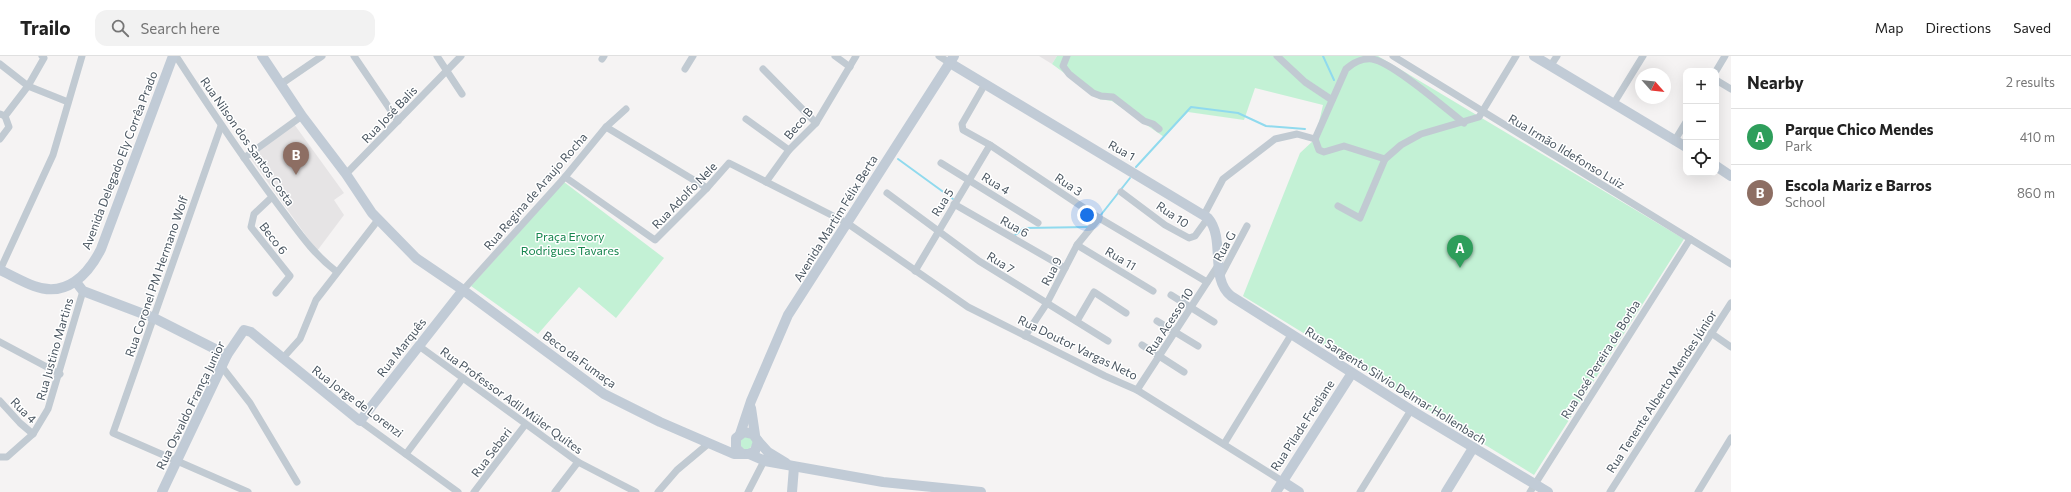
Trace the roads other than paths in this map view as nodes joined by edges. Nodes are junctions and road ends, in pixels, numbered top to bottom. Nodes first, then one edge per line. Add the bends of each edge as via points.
1 (42, 56) edge
2 (82, 56) edge
3 (175, 56) edge
4 (262, 56) edge
5 (322, 56) edge
6 (354, 56) edge
7 (437, 56) edge
8 (461, 56) edge
9 (693, 56) edge
10 (835, 56) edge
11 (856, 56) edge
12 (939, 56) edge
13 (1066, 56) edge
14 (1277, 56) edge
15 (1393, 56) edge
16 (1516, 56) edge
17 (1534, 56) edge
18 (1557, 56) edge
19 (1643, 56) edge
20 (1725, 56) edge
21 (952, 59) edge
22 (0, 64) edge
23 (850, 66) junction
24 (1551, 66) junction
25 (1718, 68) edge
26 (685, 69) dead end
27 (764, 69) dead end
28 (447, 70) junction
29 (1719, 82) edge
30 (281, 84) junction
31 (985, 84) junction
32 (28, 86) junction
33 (1731, 89) edge
34 (462, 94) dead end
35 (1332, 100) junction
36 (68, 102) junction
37 (1614, 103) junction
38 (626, 109) dead end
39 (1482, 112) junction
40 (2, 115) edge
41 (302, 116) junction
42 (746, 119) dead end
43 (398, 121) junction
44 (816, 123) junction
45 (1464, 123) junction
46 (221, 126) junction
47 (606, 127) junction
48 (1683, 127) edge
49 (1159, 129) dead end
50 (0, 139) edge
51 (1315, 139) junction
52 (1675, 140) junction
53 (990, 145) junction
54 (1683, 145) edge
55 (789, 150) junction
56 (244, 158) junction
57 (1385, 159) junction
58 (941, 163) dead end
59 (1719, 168) edge
60 (346, 174) junction
61 (1731, 176) edge
62 (565, 177) junction
63 (969, 180) junction
64 (766, 182) junction
65 (707, 188) junction
66 (1121, 192) dead end
67 (887, 193) dead end
68 (272, 197) junction
69 (954, 204) junction
70 (1338, 206) dead end
71 (1206, 216) junction
72 (1099, 218) junction
73 (378, 220) junction
74 (847, 223) junction
75 (1038, 223) dead end
76 (1247, 226) dead end
77 (938, 230) junction
78 (1690, 239) junction
79 (1077, 245) junction
80 (1219, 264) junction
81 (1731, 264) edge
82 (1065, 268) junction
83 (0, 270) edge
84 (915, 271) junction
85 (337, 272) junction
86 (1221, 275) junction
87 (76, 282) junction
88 (1208, 282) junction
89 (463, 290) junction
90 (83, 291) junction
91 (1153, 291) dead end
92 (276, 293) dead end
93 (1171, 295) dead end
94 (1047, 303) junction
95 (1731, 303) edge
96 (1191, 308) junction
97 (1126, 313) dead end
98 (154, 318) junction
99 (1077, 321) junction
100 (1157, 321) dead end
101 (1214, 322) dead end
102 (244, 330) joint
103 (1175, 332) junction
104 (1711, 333) junction
105 (1292, 335) junction
106 (1025, 336) junction
107 (1108, 341) dead end
108 (0, 342) edge
109 (1142, 345) dead end
110 (419, 346) junction
111 (1198, 346) dead end
112 (1731, 347) edge
113 (227, 355) junction
114 (1159, 357) junction
115 (282, 359) junction
116 (222, 367) junction
117 (1184, 372) dead end
118 (1352, 373) junction
119 (60, 374) junction
120 (463, 378) junction
121 (1137, 390) junction
122 (0, 401) edge
123 (751, 401) junction
124 (1411, 410) junction
125 (360, 421) junction
126 (525, 424) junction
127 (33, 434) junction
128 (738, 437) junction
129 (756, 438) junction
130 (1731, 438) edge
131 (710, 444) junction
132 (1224, 444) junction
133 (1473, 448) junction
134 (406, 454) junction
135 (746, 454) junction
136 (0, 457) edge
137 (766, 457) junction
138 (177, 461) junction
139 (578, 462) junction
140 (793, 467) junction
141 (1282, 481) junction
142 (297, 482) dead end
143 (1533, 488) edge
144 (162, 492) edge
145 (248, 492) edge
146 (458, 492) edge
147 (474, 492) edge
148 (555, 492) edge
149 (636, 492) edge
150 (658, 492) edge
151 (748, 492) edge
152 (792, 492) edge
153 (974, 492) edge
154 (981, 492) edge
155 (1276, 492) edge
156 (1299, 492) edge
157 (1360, 492) edge
158 (1446, 492) edge
159 (1548, 492) edge
160 (1610, 492) edge
161 (1698, 492) edge

1 - 32 street via 44,58
2 - 36 street
3 - 46 street, Rua Nilson dos Santos Costa
3 - 87 street, Avenida Delegado Ely Corrêa Prado via 101,249 88,270
4 - 30 street
5 - 30 street
6 - 43 street
7 - 28 street
8 - 28 street, Rua José Balis
9 - 26 street
10 - 23 street
11 - 23 street, Beco B
12 - 21 street
13 - 49 street via 1063,66 1065,70 1087,88 1101,96 1114,97
14 - 35 street via 1304,82
15 - 39 street, Rua Irmão Ildefonso Luiz
16 - 39 street
17 - 24 street
18 - 24 street
19 - 37 street
20 - 25 street
21 - 31 street, Rua 1
21 - 74 street, Avenida Martim Félix Berta
22 - 32 street
23 - 44 street, Beco B
24 - 37 street
27 - 44 street
28 - 34 street
28 - 43 street, Rua José Balis
29 - 33 street
30 - 41 street
31 - 53 street, Rua 3 via 961,127
31 - 71 street, Rua 1
32 - 36 street
32 - 40 street
35 - 45 street via 1346,69 1355,61 1372,59 1395,70
35 - 51 street
36 - 83 street via 53,155
37 - 52 street
38 - 47 street, Rua Regina de Araujo Rocha
39 - 45 street via 1479,117
39 - 78 street, Rua Irmão Ildefonso Luiz
40 - 50 street via 9,128
41 - 56 street
41 - 60 street
42 - 55 street
43 - 60 street, Rua José Balis
44 - 55 street, Beco B
45 - 57 street via 1421,134 1401,145
46 - 56 street, Rua Nilson dos Santos Costa
46 - 98 street, Rua Coronel PM Hermano Wolf
47 - 62 street, Rua Regina de Araujo Rocha
47 - 65 street
48 - 52 street
51 - 57 street via 1319,150 1324,152 1344,146
51 - 71 street via 1297,134 1275,139 1223,179
52 - 54 street
53 - 63 street, Rua 5
53 - 72 street, Rua 3
55 - 64 street, Beco B
56 - 68 street, Rua Nilson dos Santos Costa
57 - 70 street via 1360,218
58 - 63 street, Rua 4
59 - 61 street
60 - 73 street
62 - 65 street, Rua Adolfo Nele via 655,240
62 - 89 street, Rua Regina de Araujo Rocha
63 - 69 street, Rua 5
63 - 75 street, Rua 4
64 - 65 street, Rua Adolfo Nele via 729,163
64 - 74 street, Rua Adolfo Nele
66 - 71 street, Rua 10 via 1165,225 1189,238 1195,236
67 - 77 street, Rua 7
68 - 85 street, Rua Nilson dos Santos Costa via 318,258
68 - 92 street, Beco 6 via 254,214 251,226 290,276
69 - 77 street, Rua 5
69 - 82 street, Rua 6
71 - 80 street via 1214,227
72 - 79 street, Rua 9
72 - 88 street, Rua 3
73 - 85 street
73 - 89 street via 416,258
74 - 84 street, Rua Doutor Vargas Neto
74 - 123 street, Avenida Martim Félix Berta via 788,315
76 - 86 street, Rua G
77 - 84 street, Rua 5
77 - 94 street, Rua 7 via 979,261
78 - 81 street, Rua Irmão Ildefonso Luiz
78 - 143 street, Rua José Pereira de Borba
79 - 82 street, Rua 9
79 - 91 street, Rua 11
80 - 86 street
80 - 88 street, Rua Acesso 10
82 - 94 street, Rua 9
83 - 87 street via 35,286 50,289
84 - 106 street, Rua Doutor Vargas Neto via 968,307
85 - 115 street via 316,300 300,339
86 - 105 street, Rua Sargento Silvio Delmar Hollenbach via 1224,287 1231,296
87 - 90 street
88 - 96 street, Rua Acesso 10
89 - 110 street, Rua Marquês
89 - 131 street, Beco da Fumaça via 604,394
90 - 98 street
90 - 119 street, Rua Justino Martins
93 - 96 street
94 - 99 street, Rua 7
94 - 106 street, Rua 9
95 - 104 street, Rua Tenente Alberto Mendes Júnior
96 - 101 street
96 - 103 street, Rua Acesso 10
97 - 99 street via 1094,292
98 - 113 street
98 - 138 street, Rua Coronel PM Hermano Wolf via 112,433
99 - 107 street, Rua 7
100 - 103 street
102 - 113 street, Rua Osvaldo França Junior
102 - 115 street, Rua Jorge de Lorenzi via 251,332
103 - 111 street
103 - 114 street, Rua Acesso 10
104 - 112 street
104 - 160 street, Rua Tenente Alberto Mendes Júnior
105 - 118 street, Rua Sargento Silvio Delmar Hollenbach
105 - 132 street
106 - 121 street, Rua Doutor Vargas Neto
108 - 119 street
109 - 114 street
110 - 120 street, Rua Professor Adil Müler Quites
110 - 125 street, Rua Marquês
113 - 116 street, Rua Osvaldo França Junior
114 - 117 street
114 - 121 street, Rua Acesso 10
115 - 125 street, Rua Jorge de Lorenzi
116 - 138 street, Rua Osvaldo França Junior
116 - 142 street via 250,403
118 - 124 street, Rua Sargento Silvio Delmar Hollenbach
118 - 141 street, Rua Pilade Frediane
119 - 127 street, Rua Justino Martins via 48,409
120 - 126 street, Rua Professor Adil Müler Quites
120 - 134 street
121 - 132 street, Rua Doutor Vargas Neto
122 - 127 street, Rua 4
123 - 128 street, Avenida Martim Félix Berta
123 - 129 street, Avenida Martim Félix Berta
124 - 133 street, Rua Sargento Silvio Delmar Hollenbach
124 - 157 street
125 - 134 street, Rua Jorge de Lorenzi
126 - 139 street, Rua Professor Adil Müler Quites
126 - 147 street, Rua Seberi
127 - 136 street, Rua Justino Martins via 7,457
128 - 129 street via 748,432
128 - 131 street
128 - 135 street via 738,450
129 - 135 street via 756,449
129 - 137 street
130 - 161 street
131 - 135 street, Beco da Fumaça via 734,454
131 - 150 street via 677,470
132 - 141 street, Rua Doutor Vargas Neto
133 - 143 street, Rua Sargento Silvio Delmar Hollenbach
133 - 158 street
134 - 146 street, Rua Jorge de Lorenzi
135 - 137 street
137 - 140 street
137 - 151 street
138 - 144 street, Rua Osvaldo França Junior
138 - 145 street
139 - 148 street
139 - 149 street, Rua Professor Adil Müler Quites
140 - 152 street
140 - 153 street via 883,482
141 - 155 street, Rua Pilade Frediane
141 - 156 street, Rua Doutor Vargas Neto
143 - 159 street, Rua Sargento Silvio Delmar Hollenbach
153 - 154 street

